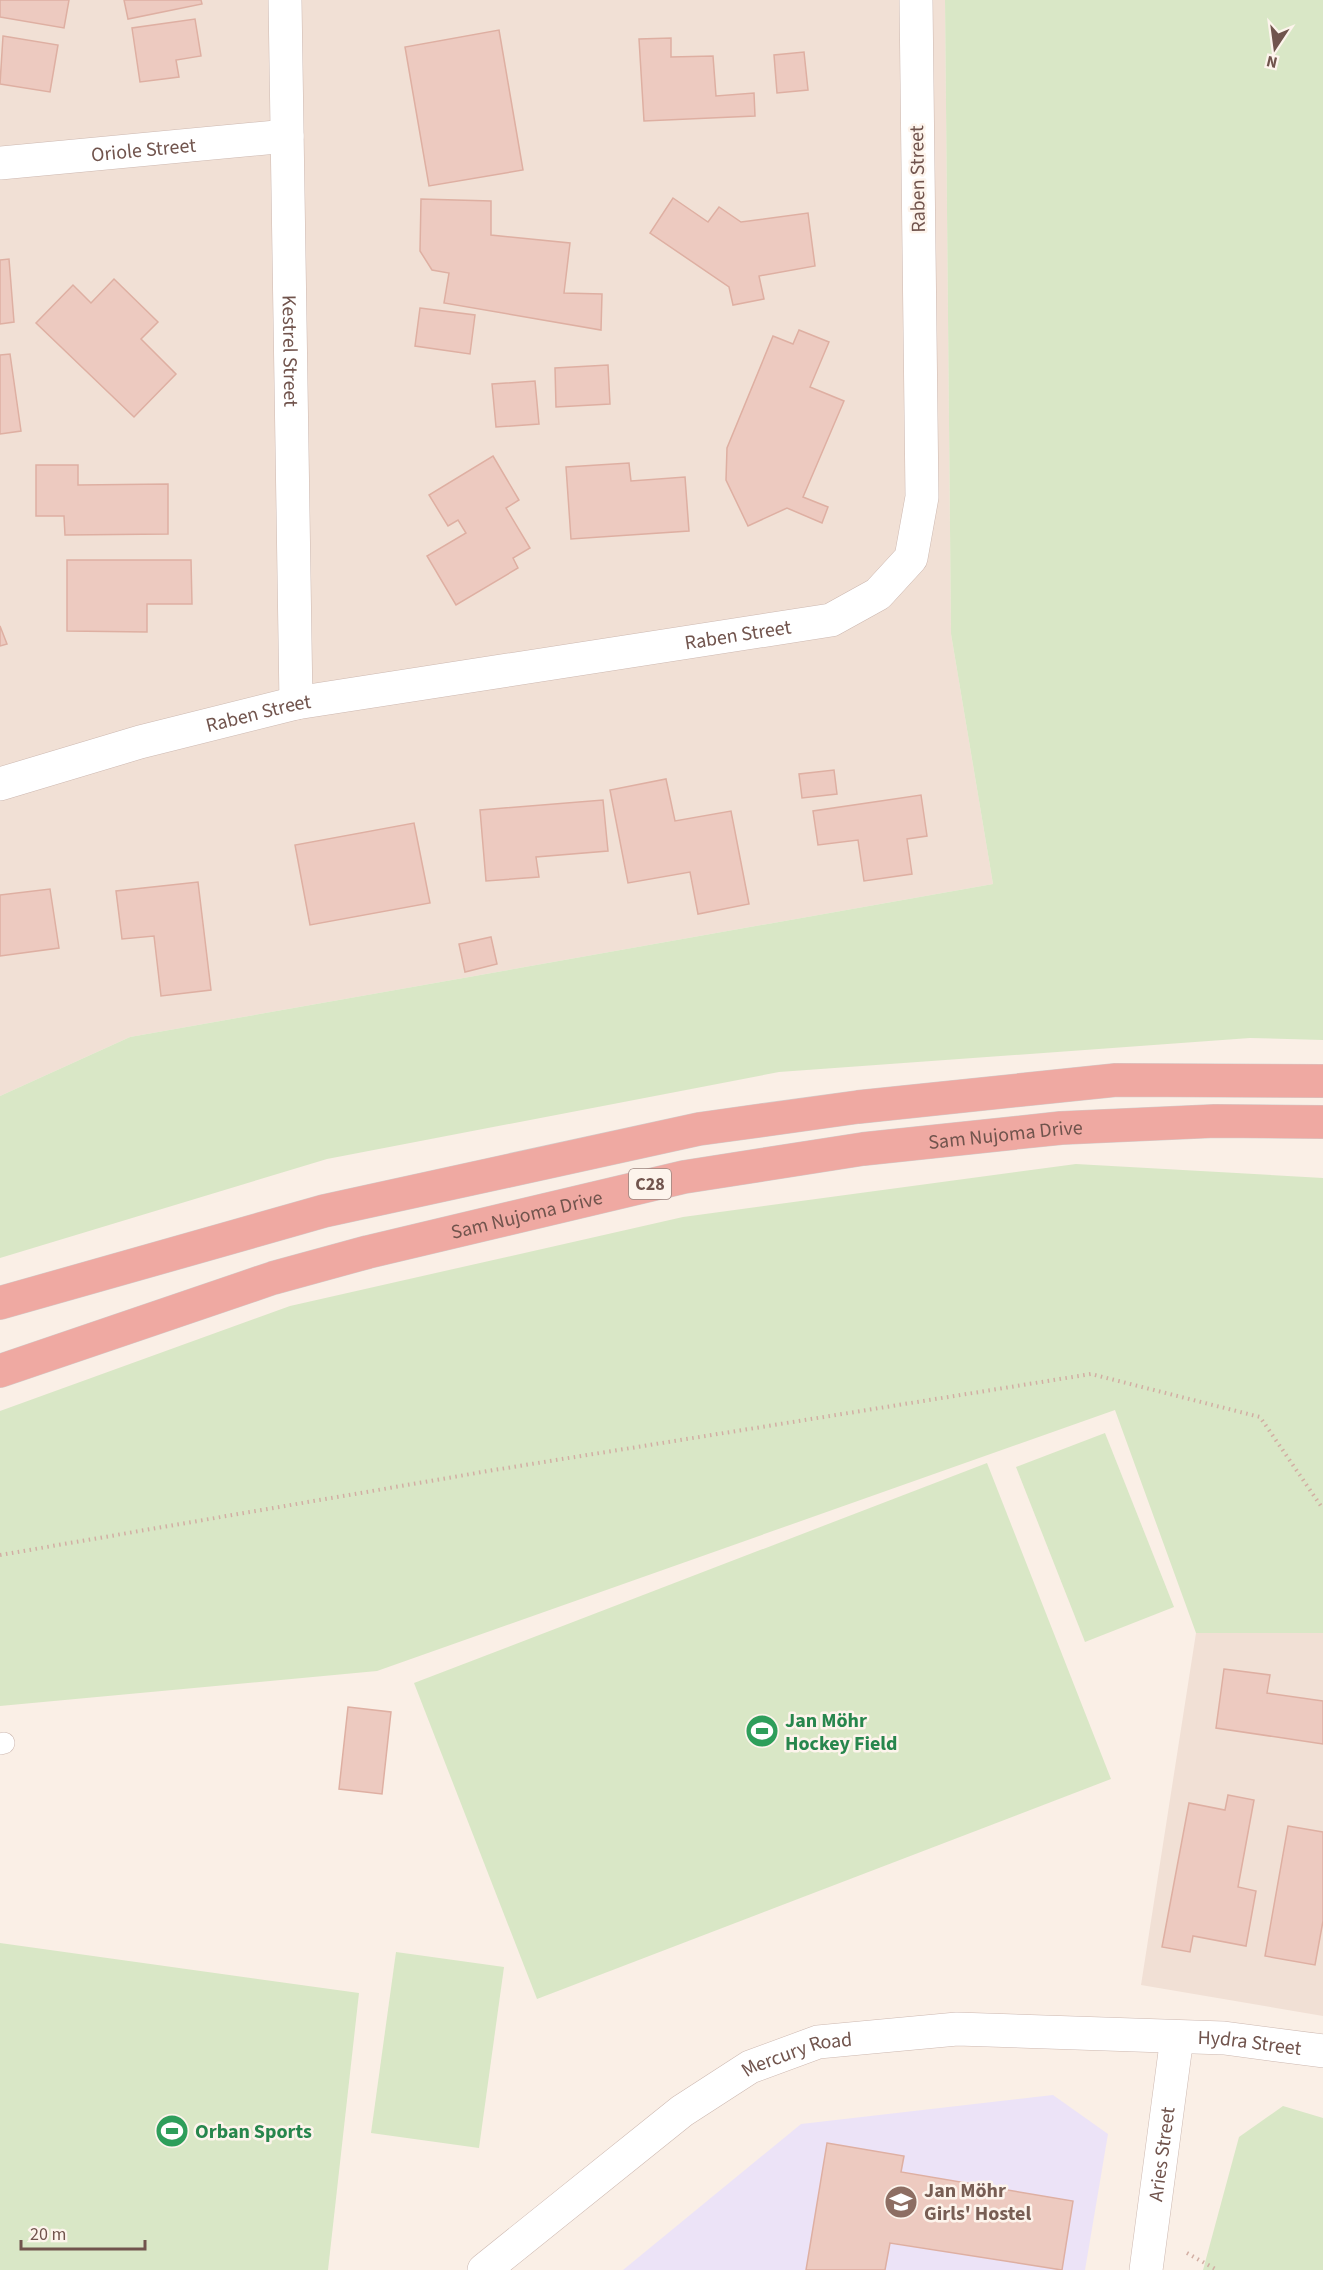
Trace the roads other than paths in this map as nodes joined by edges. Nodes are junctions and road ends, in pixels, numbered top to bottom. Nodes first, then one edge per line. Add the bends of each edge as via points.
1 (285, 0) edge
2 (916, 0) edge
3 (287, 136) junction
4 (0, 163) edge
5 (296, 703) junction
6 (0, 784) edge
7 (1323, 1081) edge
8 (1323, 1122) edge
9 (0, 1303) edge
10 (0, 1371) edge
11 (1177, 2037) junction
12 (1323, 2051) edge
13 (484, 2270) edge
14 (1146, 2270) edge

1 - 3 street, Kestrel Street
2 - 5 street, Raben Street via 922,497 911,558 878,594 831,620
3 - 4 street, Oriole Street
3 - 5 street, Kestrel Street
5 - 6 street, Raben Street via 140,742
7 - 9 highway, C28 via 1116,1080 858,1107 699,1129 324,1210
8 - 10 highway, Sam Nujoma Drive / C28 via 1215,1121 1062,1128 863,1149 684,1177 283,1275
11 - 12 street, Hydra Street via 1256,2040
11 - 13 street, Mercury Road via 957,2030 818,2042 750,2067 682,2111
11 - 14 street, Aries Street

